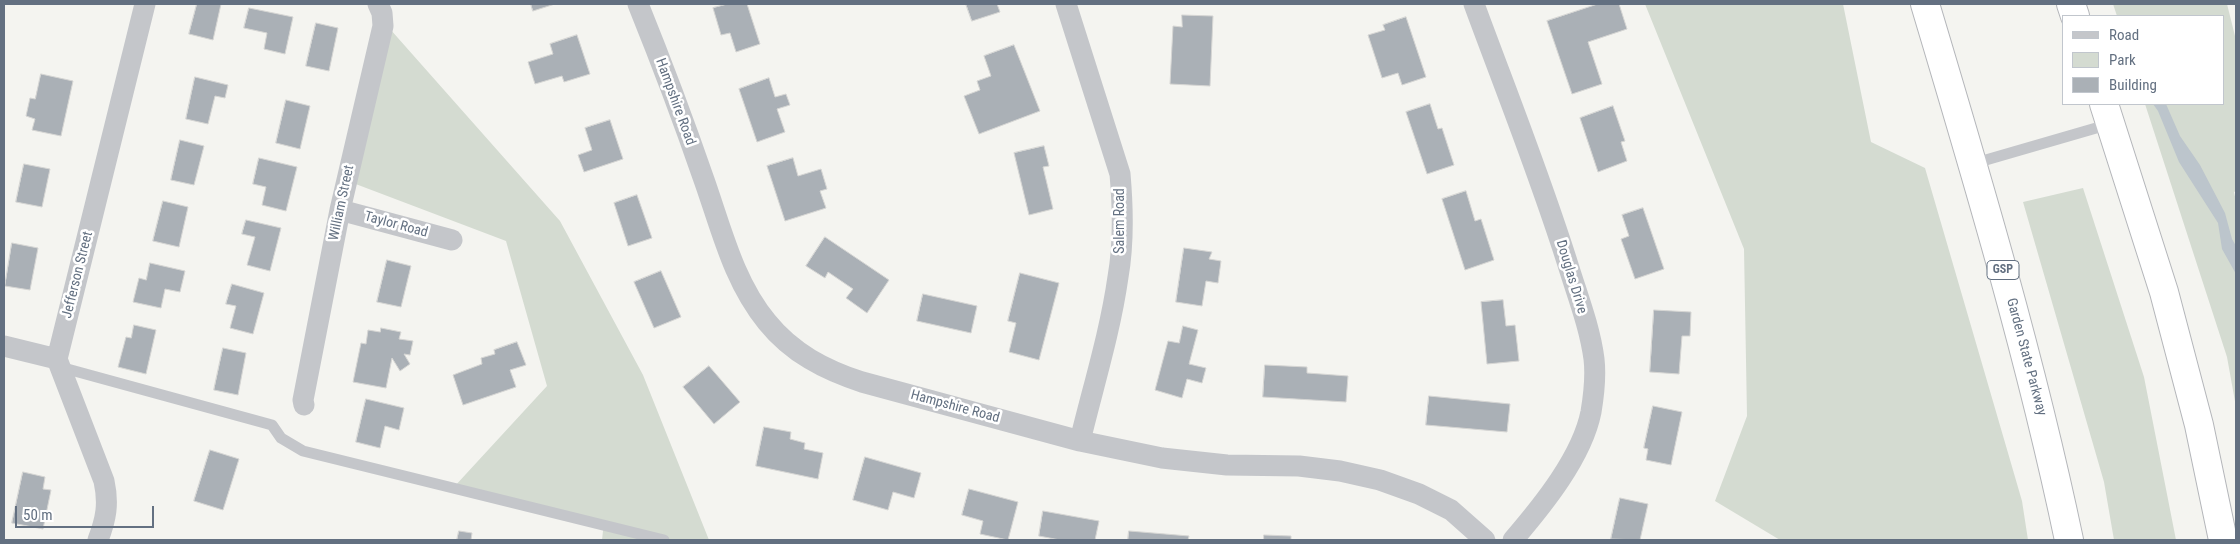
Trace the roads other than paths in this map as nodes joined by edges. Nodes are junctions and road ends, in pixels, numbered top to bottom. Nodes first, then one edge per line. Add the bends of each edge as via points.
1 (145, 4) edge
2 (378, 4) edge
3 (638, 4) edge
4 (1066, 4) edge
5 (1474, 4) edge
6 (1925, 4) edge
7 (2108, 114) edge
8 (1972, 164) junction
9 (340, 210) junction
10 (452, 240) dead end
11 (4, 346) edge
12 (58, 363) junction
13 (304, 405) dead end
14 (1080, 441) junction
15 (98, 540) edge
16 (664, 540) edge
17 (1485, 540) edge
18 (1514, 540) edge
19 (2069, 540) edge
20 (2223, 540) edge

1 - 12 street, Jefferson Street
2 - 9 street, William Street via 383,26
3 - 14 street, Hampshire Road via 737,274 750,300 781,337 811,361 837,374
4 - 14 street, Salem Road via 1120,174 1122,199 1119,276
5 - 18 street, Douglas Drive via 1556,225 1594,360 1591,414 1582,440 1558,481
6 - 8 highway, Garden State Parkway / GSP
7 - 8 lane
7 - 20 highway via 2164,292 2199,425
8 - 19 highway, Garden State Parkway / GSP via 2026,357
9 - 10 street, Taylor Road
9 - 13 street, William Street
11 - 12 street
12 - 15 street via 104,481 107,516
12 - 16 lane via 272,425 281,438 303,451
14 - 17 street, Hampshire Road via 1162,458 1227,465 1340,470 1419,494 1451,510

